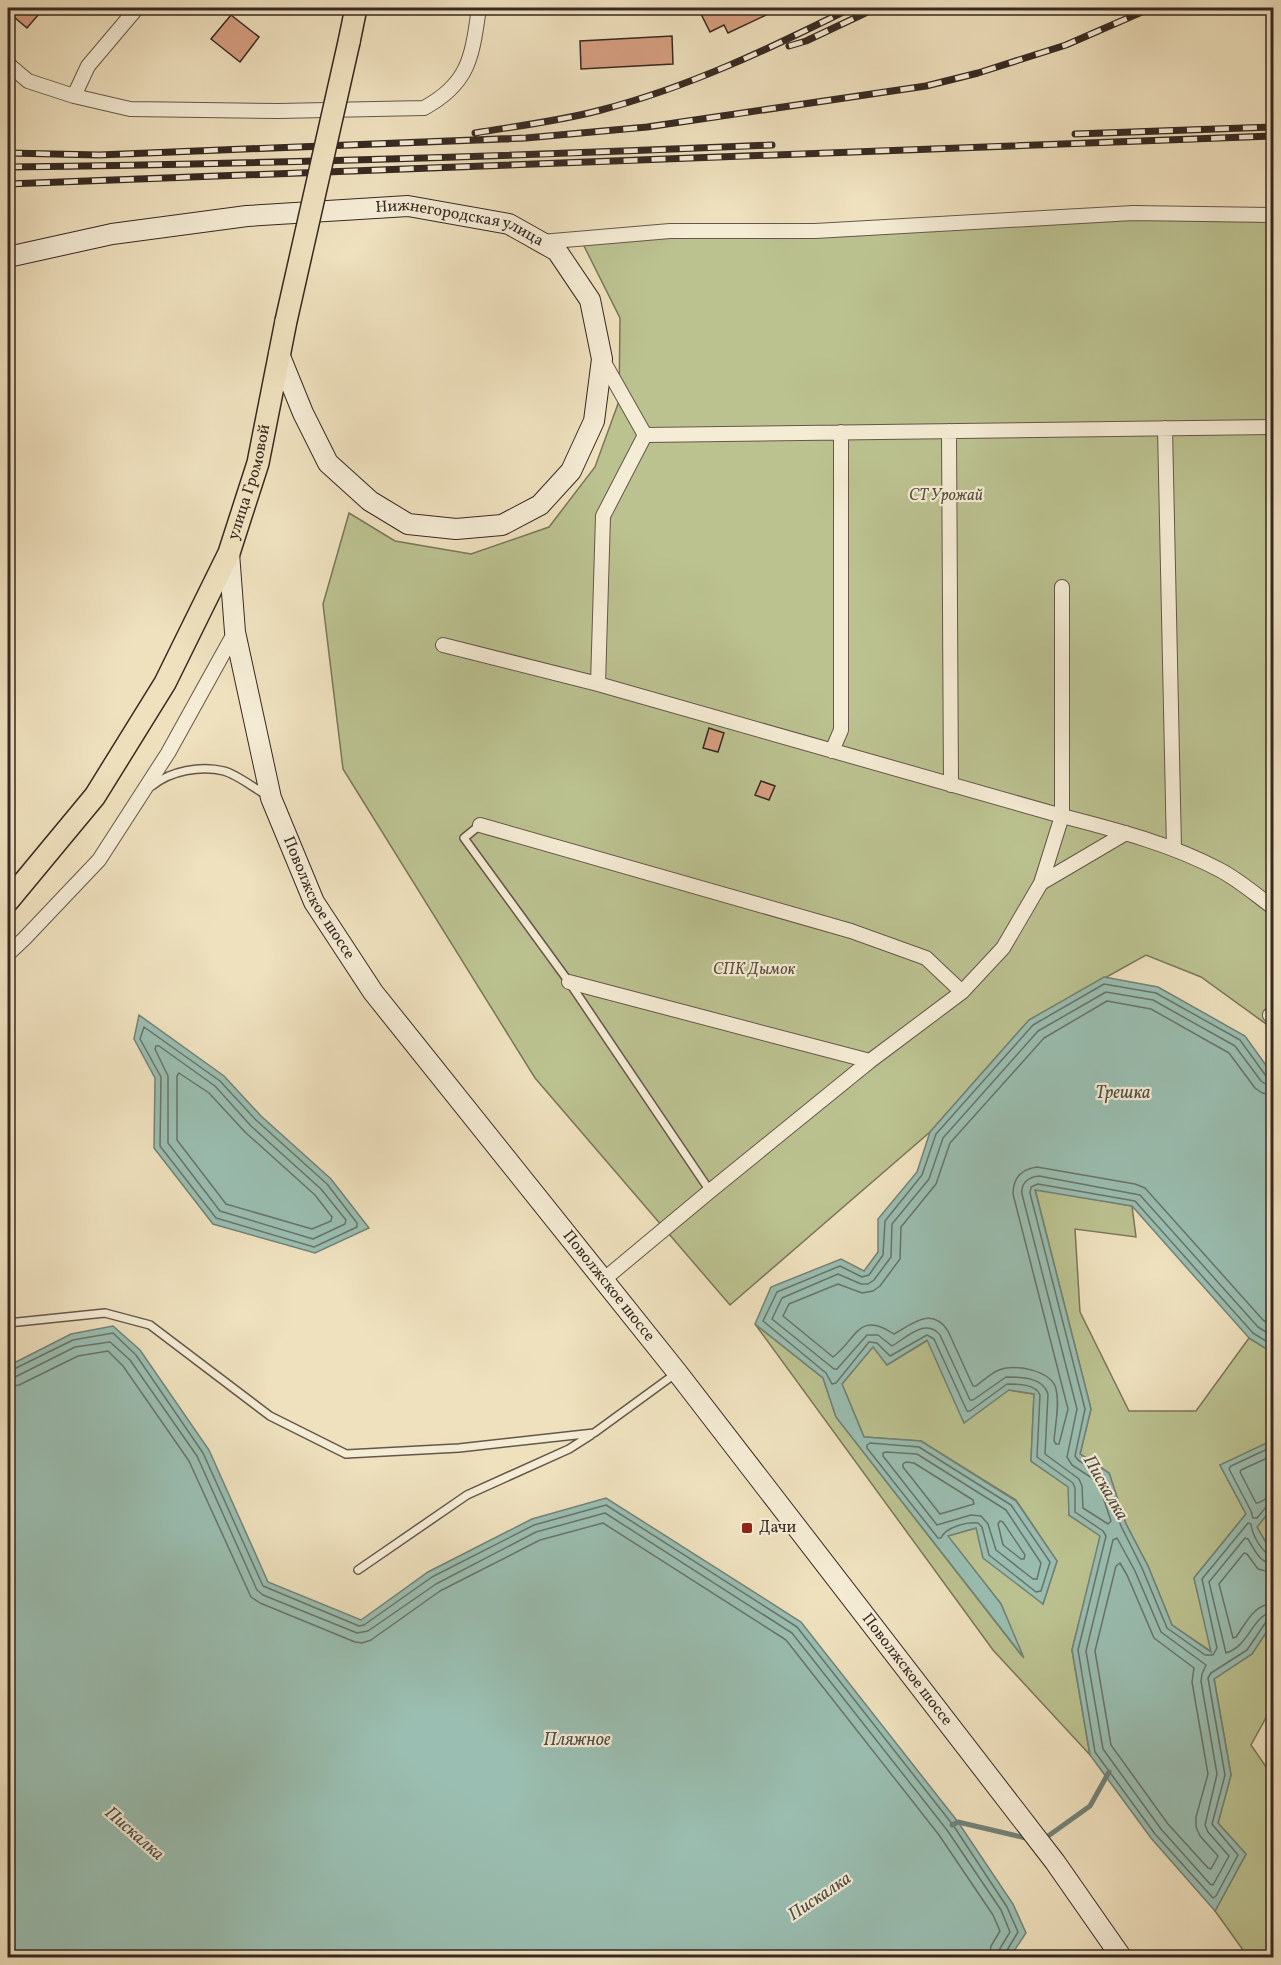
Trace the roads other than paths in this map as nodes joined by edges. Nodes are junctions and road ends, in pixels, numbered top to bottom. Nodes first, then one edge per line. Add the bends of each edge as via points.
1 (137, 8) edge
2 (356, 8) edge
3 (479, 8) edge
4 (8, 64) edge
5 (74, 96) junction
6 (1274, 215) edge
7 (541, 242) junction
8 (8, 257) edge
9 (279, 354) junction
10 (602, 359) junction
11 (1274, 427) edge
12 (1165, 428) junction
13 (949, 431) junction
14 (841, 432) junction
15 (645, 435) junction
16 (229, 553) junction
17 (1062, 587) dead end
18 (235, 632) junction
19 (443, 645) dead end
20 (598, 684) junction
21 (832, 751) junction
22 (951, 785) junction
23 (139, 798) junction
24 (271, 798) junction
25 (1062, 816) junction
26 (480, 825) joint
27 (1126, 833) junction
28 (1174, 849) junction
29 (1041, 884) junction
30 (8, 901) edge
31 (1274, 908) edge
32 (8, 954) edge
33 (568, 982) junction
34 (962, 992) junction
35 (870, 1061) junction
36 (710, 1191) junction
37 (602, 1281) junction
38 (8, 1323) edge
39 (677, 1372) junction
40 (594, 1434) junction
41 (358, 1570) dead end
42 (1122, 1958) edge

1 - 5 street via 88,66
2 - 9 main road, улица Громовой, bridge
3 - 5 street via 474,46 462,77 443,98 424,108 129,109
4 - 5 street via 28,81
6 - 7 street via 1133,213 815,231 670,231
7 - 8 main road, Нижнегородская улица via 509,224 408,206 247,216 112,234
7 - 10 main road, Нижнегородская улица via 557,251 590,300
9 - 10 main road, Нижнегородская улица via 328,463 370,501 408,524 456,529 502,525 540,505 571,471 594,421
9 - 16 main road, улица Громовой via 258,463
10 - 15 street
11 - 12 street
12 - 13 street
12 - 28 street
13 - 14 street
13 - 22 street
14 - 15 street
14 - 21 street via 842,730
15 - 20 street via 603,516
16 - 18 main road, Поволжское шоссе
16 - 30 main road, улица Громовой via 165,683 95,796
17 - 25 street
18 - 23 street
18 - 24 main road, Поволжское шоссе
19 - 20 street
20 - 21 street
21 - 22 street
22 - 25 street
23 - 24 lane via 160,780 193,769 225,771
23 - 32 street via 99,860
24 - 37 main road, Поволжское шоссе via 314,902 373,992
25 - 27 street
25 - 29 street
26 - 33 lane via 464,838
26 - 34 street via 851,931 926,958
27 - 28 street
27 - 29 street
28 - 31 street via 1222,871
29 - 34 street via 1003,948
33 - 35 street
33 - 36 lane
34 - 35 street
35 - 36 street
36 - 37 street
37 - 39 main road, Поволжское шоссе
38 - 40 lane via 105,1313 150,1325 270,1416 346,1454 459,1448
39 - 40 lane
39 - 42 main road, Поволжское шоссе via 1055,1862
40 - 41 lane via 467,1495

